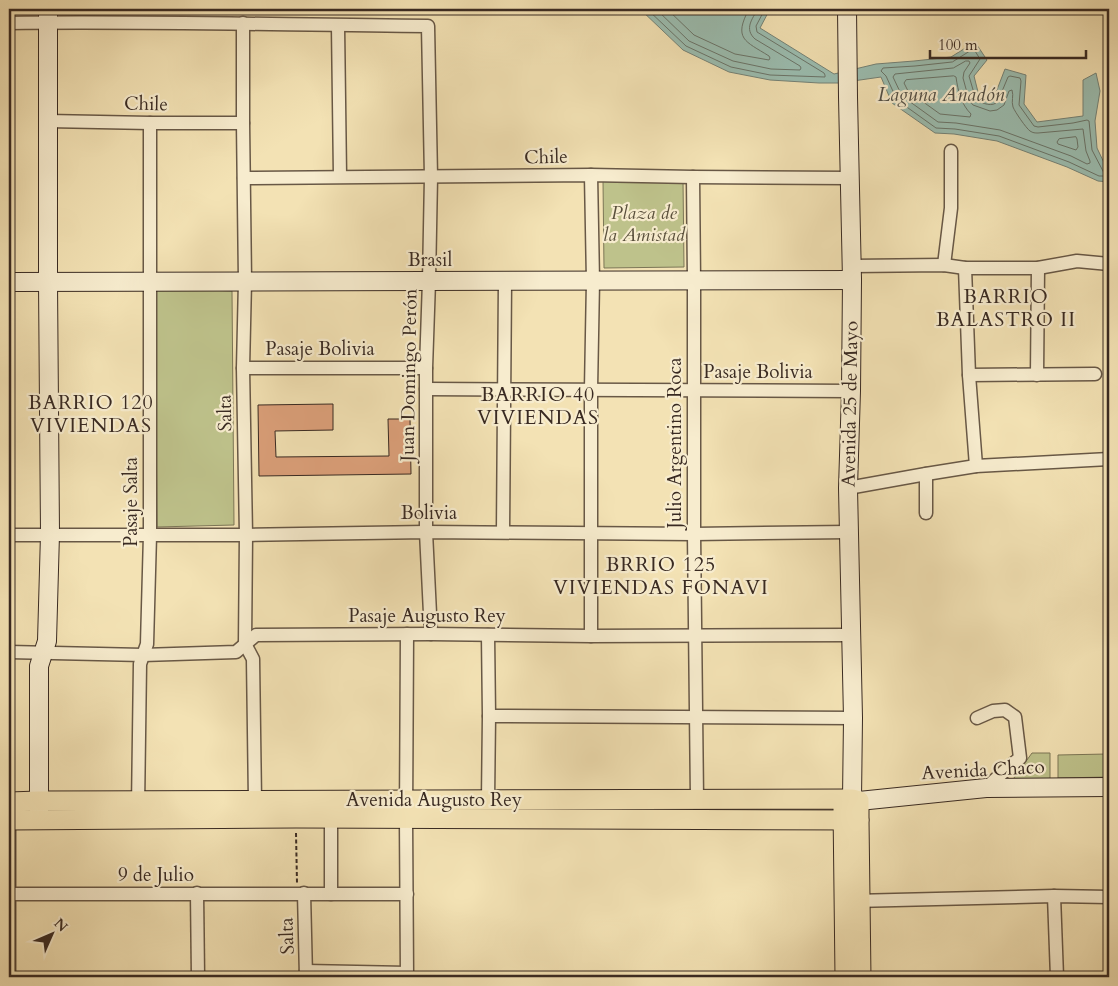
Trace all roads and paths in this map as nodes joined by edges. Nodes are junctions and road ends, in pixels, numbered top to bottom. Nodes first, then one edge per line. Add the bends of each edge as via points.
1 (847, 9) edge
2 (48, 16) edge
3 (9, 23) edge
4 (244, 24) junction
5 (338, 26) junction
6 (48, 121) junction
7 (150, 123) junction
8 (243, 123) junction
9 (951, 151) dead end
10 (592, 175) junction
11 (340, 176) junction
12 (430, 177) junction
13 (692, 177) junction
14 (244, 178) junction
15 (849, 178) junction
16 (944, 264) junction
17 (1109, 264) edge
18 (965, 268) junction
19 (1038, 268) junction
20 (852, 273) junction
21 (245, 281) junction
22 (429, 281) junction
23 (505, 281) junction
24 (593, 281) junction
25 (694, 281) junction
26 (9, 282) edge
27 (48, 282) junction
28 (150, 282) junction
29 (243, 368) junction
30 (426, 368) junction
31 (1095, 374) dead end
32 (969, 375) junction
33 (1037, 375) junction
34 (426, 389) junction
35 (504, 389) junction
36 (591, 389) junction
37 (694, 391) junction
38 (851, 391) junction
39 (1109, 459) edge
40 (976, 466) junction
41 (926, 474) junction
42 (848, 488) junction
43 (926, 513) dead end
44 (426, 532) junction
45 (503, 532) junction
46 (849, 532) junction
47 (591, 533) junction
48 (50, 534) junction
49 (150, 534) junction
50 (694, 534) junction
51 (9, 535) edge
52 (246, 535) junction
53 (407, 634) junction
54 (431, 634) junction
55 (488, 635) junction
56 (696, 635) junction
57 (851, 635) junction
58 (591, 636) junction
59 (246, 644) junction
60 (9, 652) edge
61 (44, 652) junction
62 (144, 655) junction
63 (489, 716) junction
64 (697, 716) junction
65 (853, 718) junction
66 (976, 718) dead end
67 (1109, 787) edge
68 (986, 788) junction
69 (407, 800) junction
70 (488, 800) junction
71 (697, 800) junction
72 (139, 801) junction
73 (255, 801) junction
74 (9, 802) edge
75 (851, 808) junction
76 (39, 810) junction
77 (296, 818) junction
78 (331, 818) junction
79 (406, 819) junction
80 (9, 820) edge
81 (138, 820) junction
82 (198, 893) junction
83 (304, 893) junction
84 (9, 894) edge
85 (331, 894) junction
86 (407, 894) junction
87 (1054, 896) junction
88 (1109, 896) edge
89 (852, 901) junction
90 (306, 974) edge
91 (407, 975) edge
92 (9, 977) edge
93 (198, 977) edge
94 (845, 977) edge
95 (862, 977) edge
96 (1057, 977) edge

1 - 15 street, Avenida 25 de Mayo
2 - 3 street
2 - 4 street
2 - 6 street
4 - 5 street
4 - 8 street, Salta
5 - 11 street
5 - 12 street, Juan Domingo Perón via 428,26
6 - 7 street, Chile
6 - 27 street
7 - 8 street, Chile
7 - 28 street, Pasaje Salta
8 - 14 street, Salta
9 - 16 street via 951,208
10 - 12 street, Chile
10 - 13 street, Chile
10 - 24 street
11 - 12 street, Chile
11 - 14 street, Chile
12 - 22 street, Juan Domingo Perón
13 - 15 street, Chile
13 - 25 street, Julio Argentino Roca
14 - 21 street, Salta
15 - 20 street, Avenida 25 de Mayo
16 - 18 street
16 - 20 street
17 - 19 street via 1077,261
18 - 19 street
18 - 32 street
19 - 33 street
20 - 25 street, Brasil
20 - 38 street, Avenida 25 de Mayo
21 - 22 street, Brasil
21 - 28 street, Brasil
21 - 29 street, Salta
22 - 23 street, Brasil
22 - 30 street, Juan Domingo Perón
23 - 24 street, Brasil
23 - 35 street
24 - 25 street, Brasil
24 - 36 street
25 - 37 street, Julio Argentino Roca
26 - 27 street, Brasil
27 - 28 street, Brasil
27 - 48 street
28 - 49 street, Pasaje Salta
29 - 30 street, Pasaje Bolivia
29 - 52 street, Salta
30 - 34 street, Juan Domingo Perón
31 - 33 street
32 - 33 street
32 - 40 street
34 - 35 street, Pasaje Bolivia
34 - 44 street, Juan Domingo Perón
35 - 36 street, Pasaje Bolivia
35 - 45 street
36 - 37 street, Pasaje Bolivia
36 - 47 street
37 - 38 street, Pasaje Bolivia
37 - 50 street, Julio Argentino Roca
38 - 42 street, Avenida 25 de Mayo
39 - 40 street
40 - 41 street
41 - 42 street
41 - 43 street
42 - 46 street, Avenida 25 de Mayo
44 - 45 street, Bolivia
44 - 52 street, Bolivia
44 - 54 street, Juan Domingo Perón
45 - 47 street, Bolivia
46 - 50 street, Bolivia
46 - 57 street, Avenida 25 de Mayo
47 - 50 street, Bolivia
47 - 58 street
48 - 49 street, Bolivia
48 - 51 street, Bolivia
48 - 61 street
49 - 52 street, Bolivia
49 - 62 street, Pasaje Salta
50 - 56 street, Julio Argentino Roca
52 - 59 street, Salta
53 - 54 street, Pasaje Augusto Rey
53 - 59 street, Pasaje Augusto Rey via 256,635
53 - 69 street
54 - 55 street, Pasaje Augusto Rey
55 - 58 street, Pasaje Augusto Rey
55 - 63 street
56 - 57 street, Pasaje Augusto Rey
56 - 58 street, Pasaje Augusto Rey
56 - 64 street, Julio Argentino Roca
57 - 65 street, Avenida 25 de Mayo
59 - 62 street, Pasaje Augusto Rey via 236,652
59 - 73 street, Salta via 253,659
60 - 61 street, Pasaje Augusto Rey
61 - 62 street, Pasaje Augusto Rey
61 - 76 street via 39,666
62 - 72 street, Pasaje Salta via 140,664
63 - 64 street
63 - 70 street
64 - 65 street
64 - 71 street, Julio Argentino Roca
65 - 75 street, Avenida 25 de Mayo
66 - 68 street via 1005,710 1015,717 1020,758
67 - 68 street, Avenida Chaco
68 - 75 street, Avenida Chaco
69 - 70 main road, Avenida Augusto Rey
69 - 73 main road, Avenida Augusto Rey
69 - 79 street
70 - 71 main road, Avenida Augusto Rey
71 - 75 main road, Avenida Augusto Rey
72 - 73 main road, Avenida Augusto Rey
72 - 76 main road, Avenida Augusto Rey
72 - 81 street, Pasaje Salta
74 - 76 main road, Avenida Augusto Rey
74 - 80 street
75 - 79 main road, Avenida Augusto Rey
75 - 89 main road, Avenida 25 de Mayo
76 - 80 main road, Avenida Augusto Rey
76 - 81 main road, Avenida Augusto Rey
77 - 78 main road, Avenida Augusto Rey
77 - 81 main road, Avenida Augusto Rey
77 - 83 path via 297,885
78 - 79 main road, Avenida Augusto Rey
78 - 85 street
79 - 86 street
80 - 84 street
82 - 83 street, 9 de Julio
82 - 84 street, 9 de Julio
82 - 93 street
83 - 85 street, 9 de Julio
83 - 90 street, Salta
84 - 92 street
85 - 86 street, 9 de Julio
86 - 91 street
87 - 88 street
87 - 89 street
87 - 96 street
89 - 94 main road, Avenida 25 de Mayo
89 - 95 main road, Avenida 25 de Mayo
90 - 91 street

